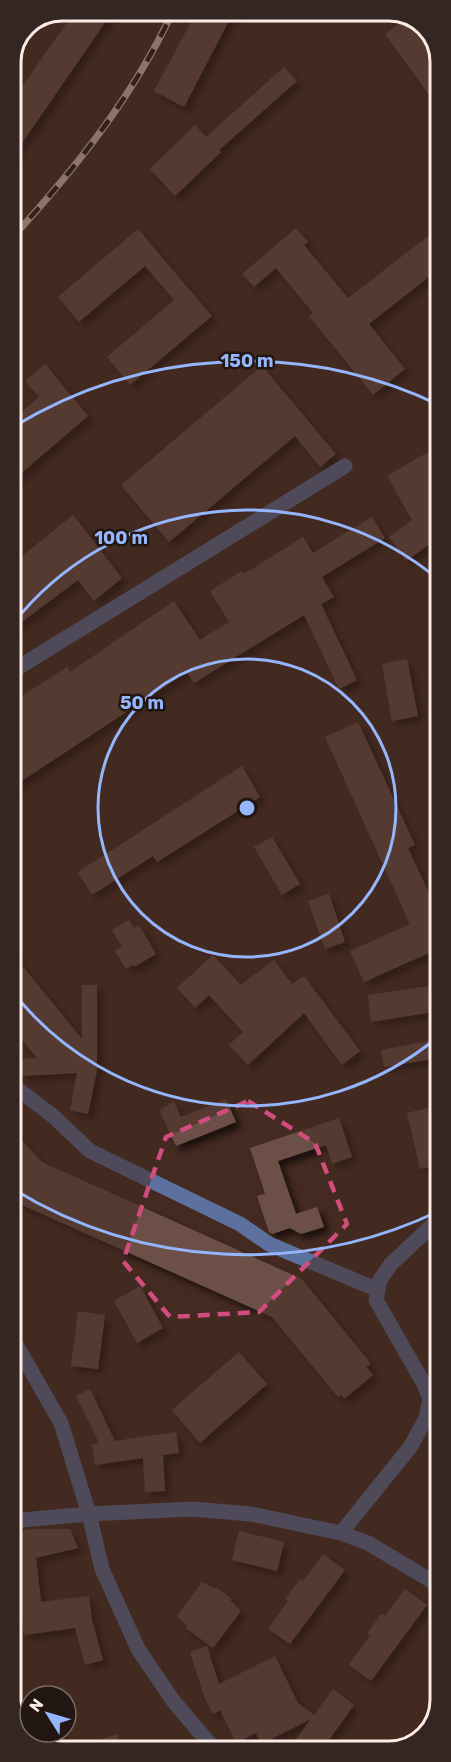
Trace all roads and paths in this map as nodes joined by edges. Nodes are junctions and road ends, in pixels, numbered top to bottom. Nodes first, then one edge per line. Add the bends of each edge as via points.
1 (345, 466) dead end
2 (21, 666) edge
3 (21, 1092) edge
4 (430, 1227) edge
5 (378, 1290) junction
6 (21, 1353) edge
7 (89, 1514) junction
8 (21, 1520) edge
9 (341, 1533) junction
10 (430, 1580) edge
11 (207, 1741) edge

1 - 2 street
3 - 5 street via 90,1151 240,1224 269,1244
4 - 5 street via 391,1264
5 - 9 street via 376,1300 430,1399 426,1418 411,1446
6 - 7 street via 61,1423
7 - 8 street
7 - 9 street via 192,1509 251,1514
7 - 11 street via 102,1569 138,1649 174,1702
9 - 10 street via 368,1543

